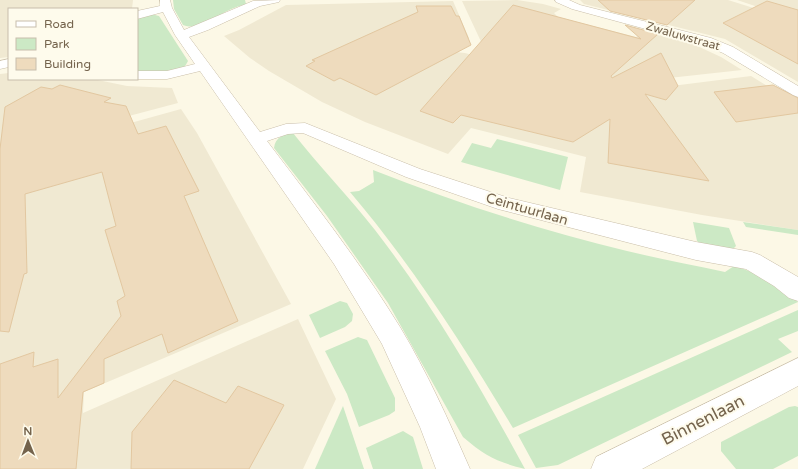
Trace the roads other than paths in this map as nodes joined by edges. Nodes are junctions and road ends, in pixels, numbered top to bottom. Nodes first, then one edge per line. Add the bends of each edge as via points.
1 (275, 0) edge
2 (560, 0) edge
3 (255, 1) edge
4 (165, 4) edge
5 (138, 15) edge
6 (181, 35) junction
7 (202, 66) junction
8 (138, 75) edge
9 (798, 92) edge
10 (256, 139) junction
11 (798, 291) edge
12 (798, 371) edge
13 (453, 469) edge
14 (608, 469) edge

1 - 3 street
2 - 9 street, Zwaluwstraat via 576,7 706,41 728,50
3 - 6 street via 204,27
4 - 5 street
4 - 6 street
6 - 7 street
7 - 8 street via 167,75
7 - 10 street
10 - 11 street, Ceintuurlaan via 286,129 305,128 413,173 505,204 696,251 752,261
10 - 13 street via 342,258 391,336
12 - 14 street, Binnenlaan

